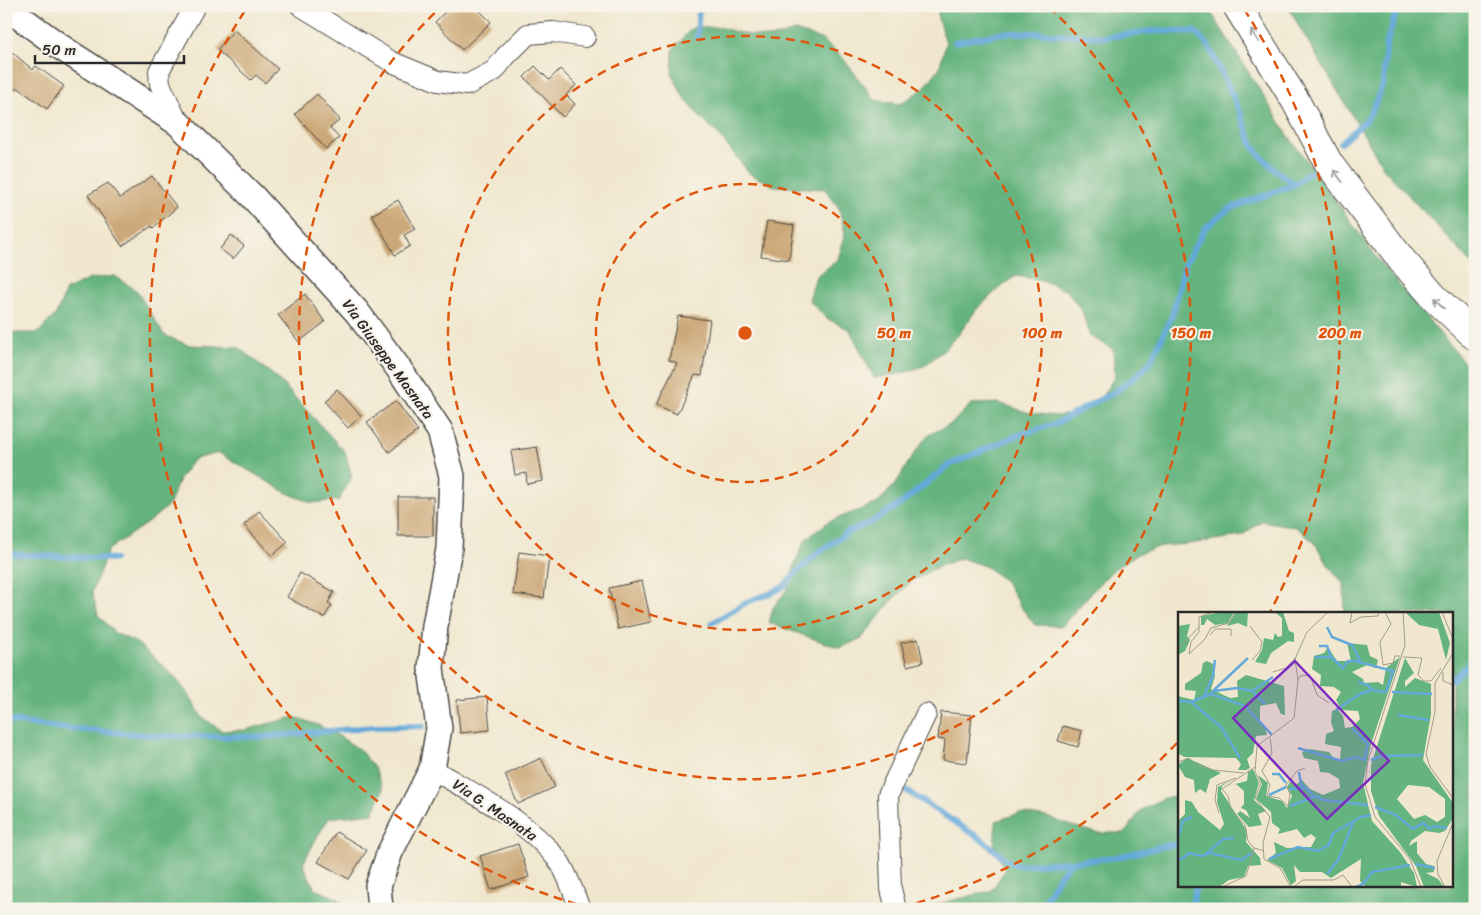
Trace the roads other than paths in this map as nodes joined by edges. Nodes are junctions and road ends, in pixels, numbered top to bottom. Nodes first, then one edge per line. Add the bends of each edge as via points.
1 (195, 6) edge
2 (301, 6) edge
3 (1237, 6) edge
4 (6, 7) edge
5 (585, 37) dead end
6 (178, 122) junction
7 (1475, 336) edge
8 (926, 714) dead end
9 (432, 769) junction
10 (380, 909) edge
11 (580, 909) edge
12 (896, 909) edge

1 - 6 street via 159,71 160,84
2 - 5 street via 392,62 438,81 467,85 494,71 528,34 553,32
7 -> 3 highway via 1434,297 1401,259 1329,164 1295,100
4 - 6 street, Via Giuseppe Masnata via 62,48
6 - 9 street, Via Giuseppe Masnata via 252,196 357,312 440,431 452,476 449,549 430,668 439,728
8 - 12 street via 888,796 890,889
9 - 10 street, Via Giuseppe Masnata via 390,852 378,886
9 - 11 street, Via G. Masnata via 531,831 560,861

